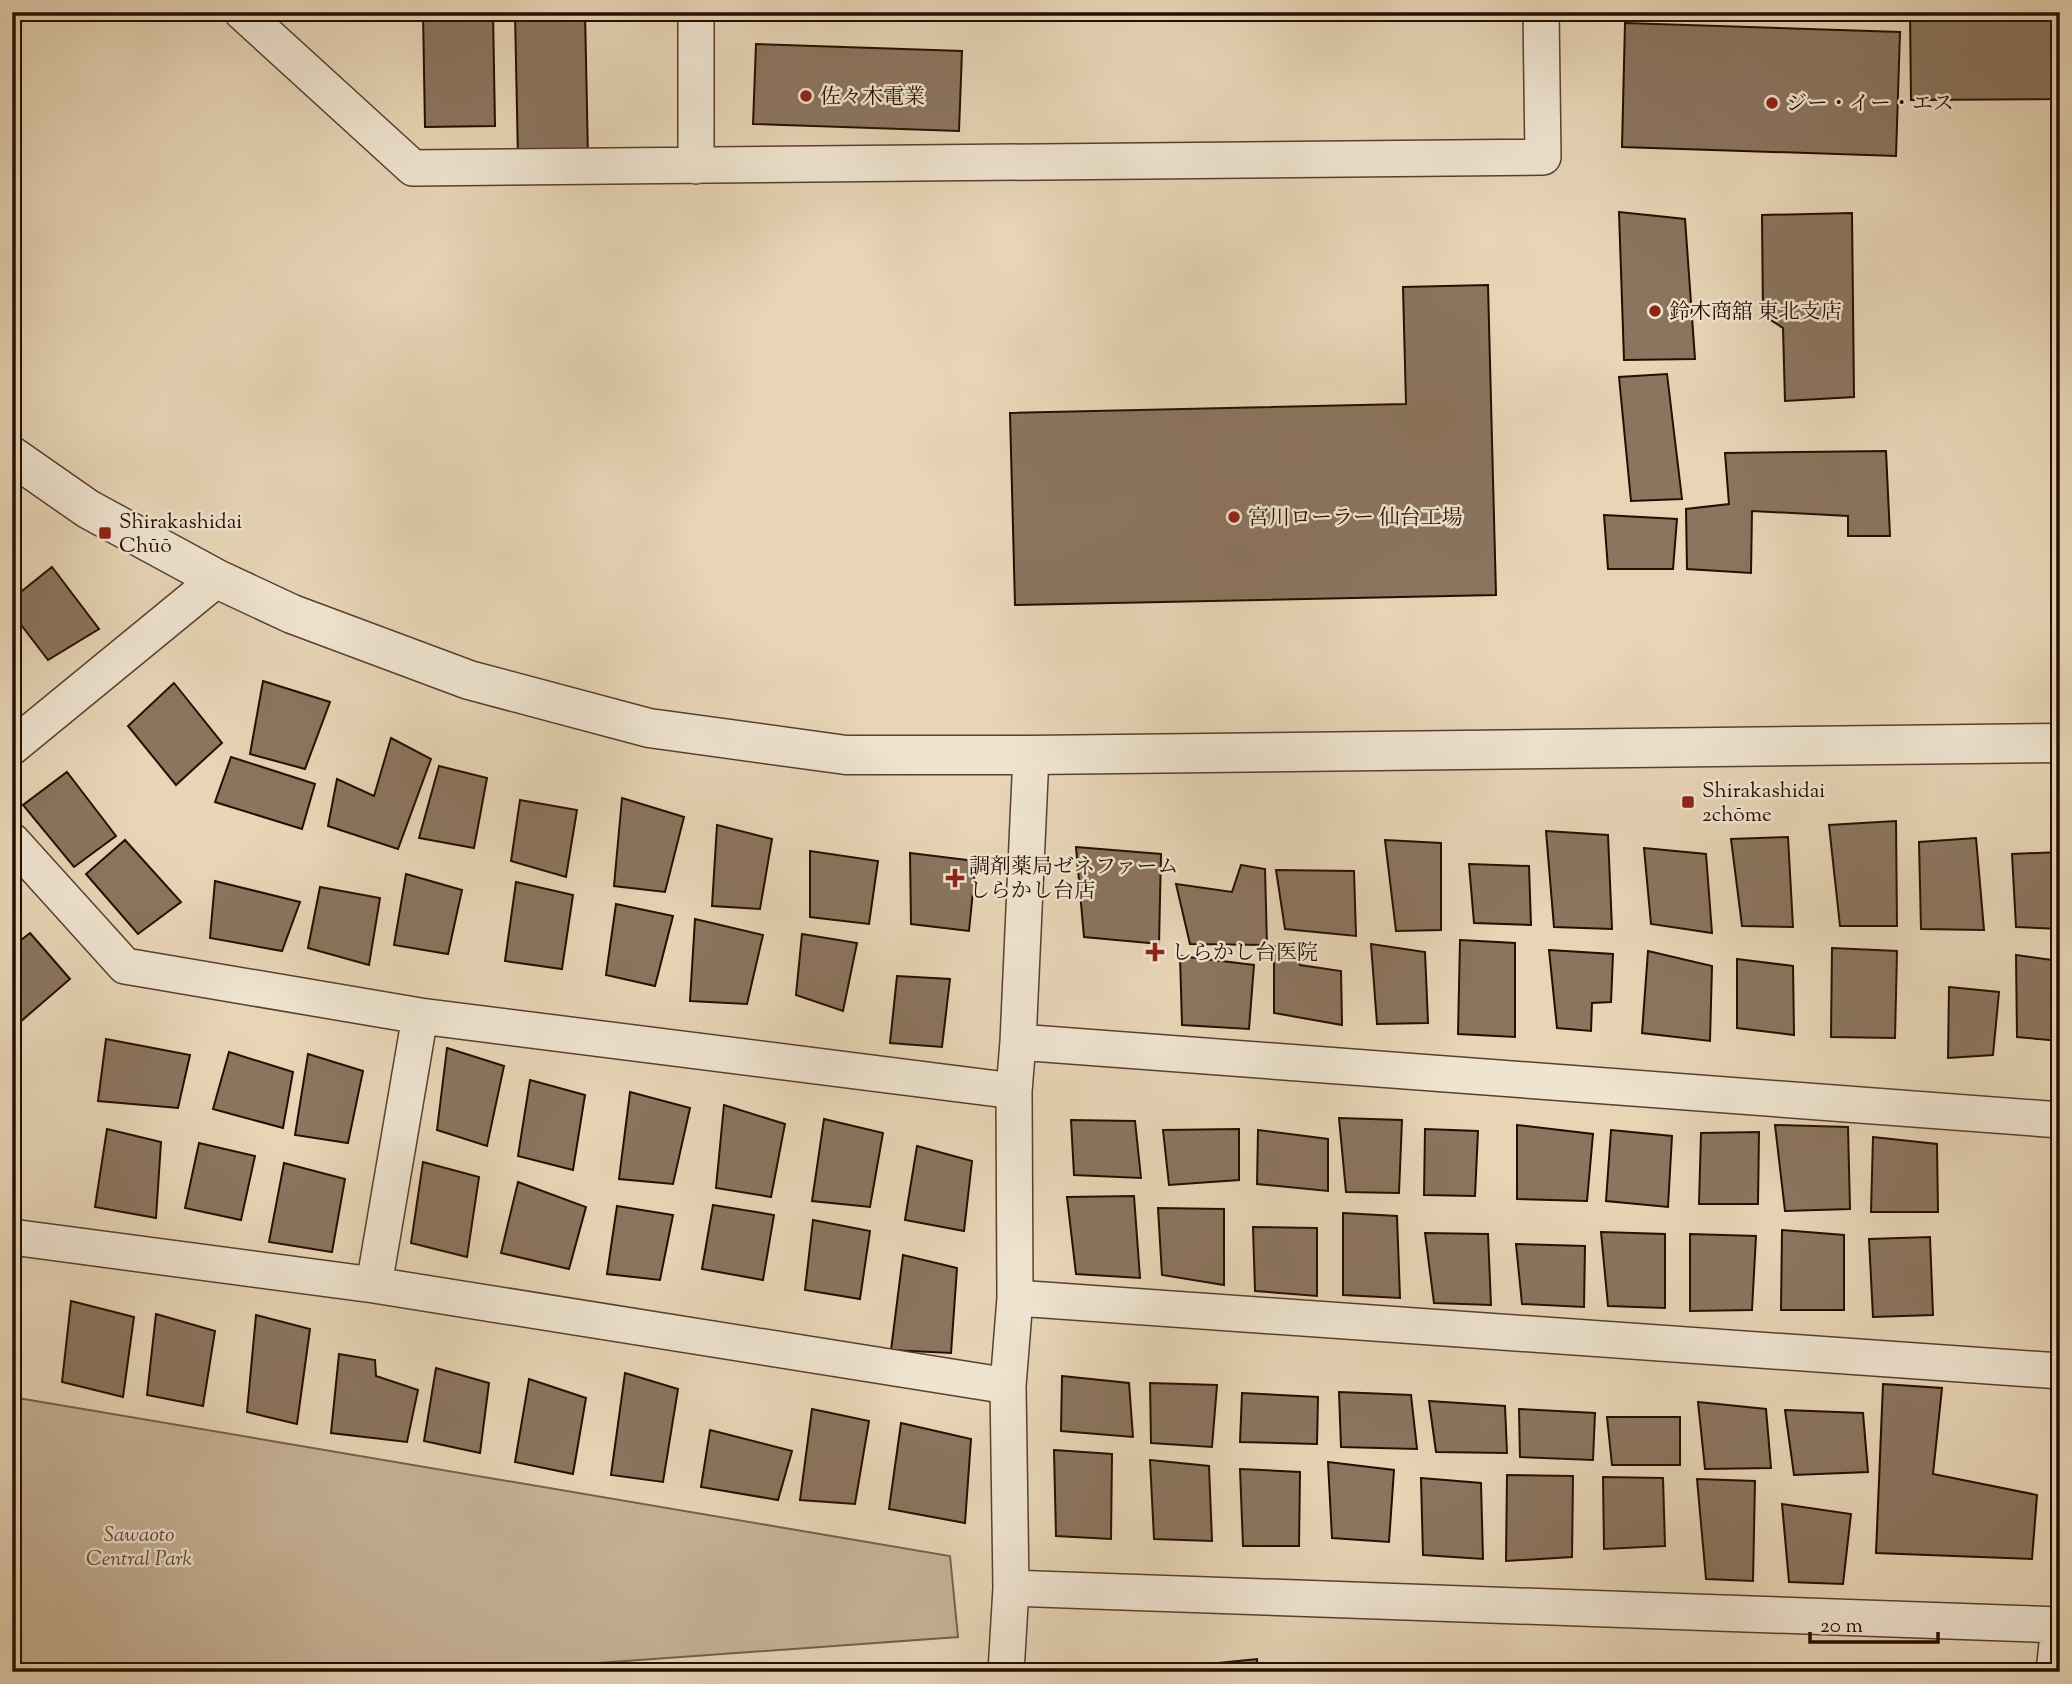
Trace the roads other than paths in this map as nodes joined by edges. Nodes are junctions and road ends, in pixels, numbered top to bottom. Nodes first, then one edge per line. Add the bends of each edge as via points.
1 (242, 12) edge
2 (696, 12) edge
3 (1541, 12) edge
4 (696, 166) junction
5 (12, 456) edge
6 (218, 579) junction
7 (2060, 743) edge
8 (12, 747) edge
9 (1031, 755) junction
10 (12, 841) edge
11 (420, 1016) junction
12 (1018, 1042) junction
13 (1014, 1091) junction
14 (2060, 1120) edge
15 (12, 1237) edge
16 (374, 1285) junction
17 (1014, 1297) junction
18 (2060, 1371) edge
19 (1008, 1386) junction
20 (1011, 1588) junction
21 (2059, 1625) edge
22 (1006, 1672) edge
23 (2054, 1672) edge

1 - 4 street via 412,168
2 - 4 street
3 - 4 street via 1543,158
5 - 6 street via 88,509
6 - 8 street
6 - 9 street via 292,614 469,680 649,728 846,754
7 - 9 street
9 - 12 street
10 - 11 street via 125,966
11 - 13 street
11 - 16 street
12 - 13 street
12 - 14 street
13 - 17 street
15 - 16 street
16 - 19 street
17 - 18 street
17 - 19 street
19 - 20 street
20 - 21 street
20 - 22 street
21 - 23 street

